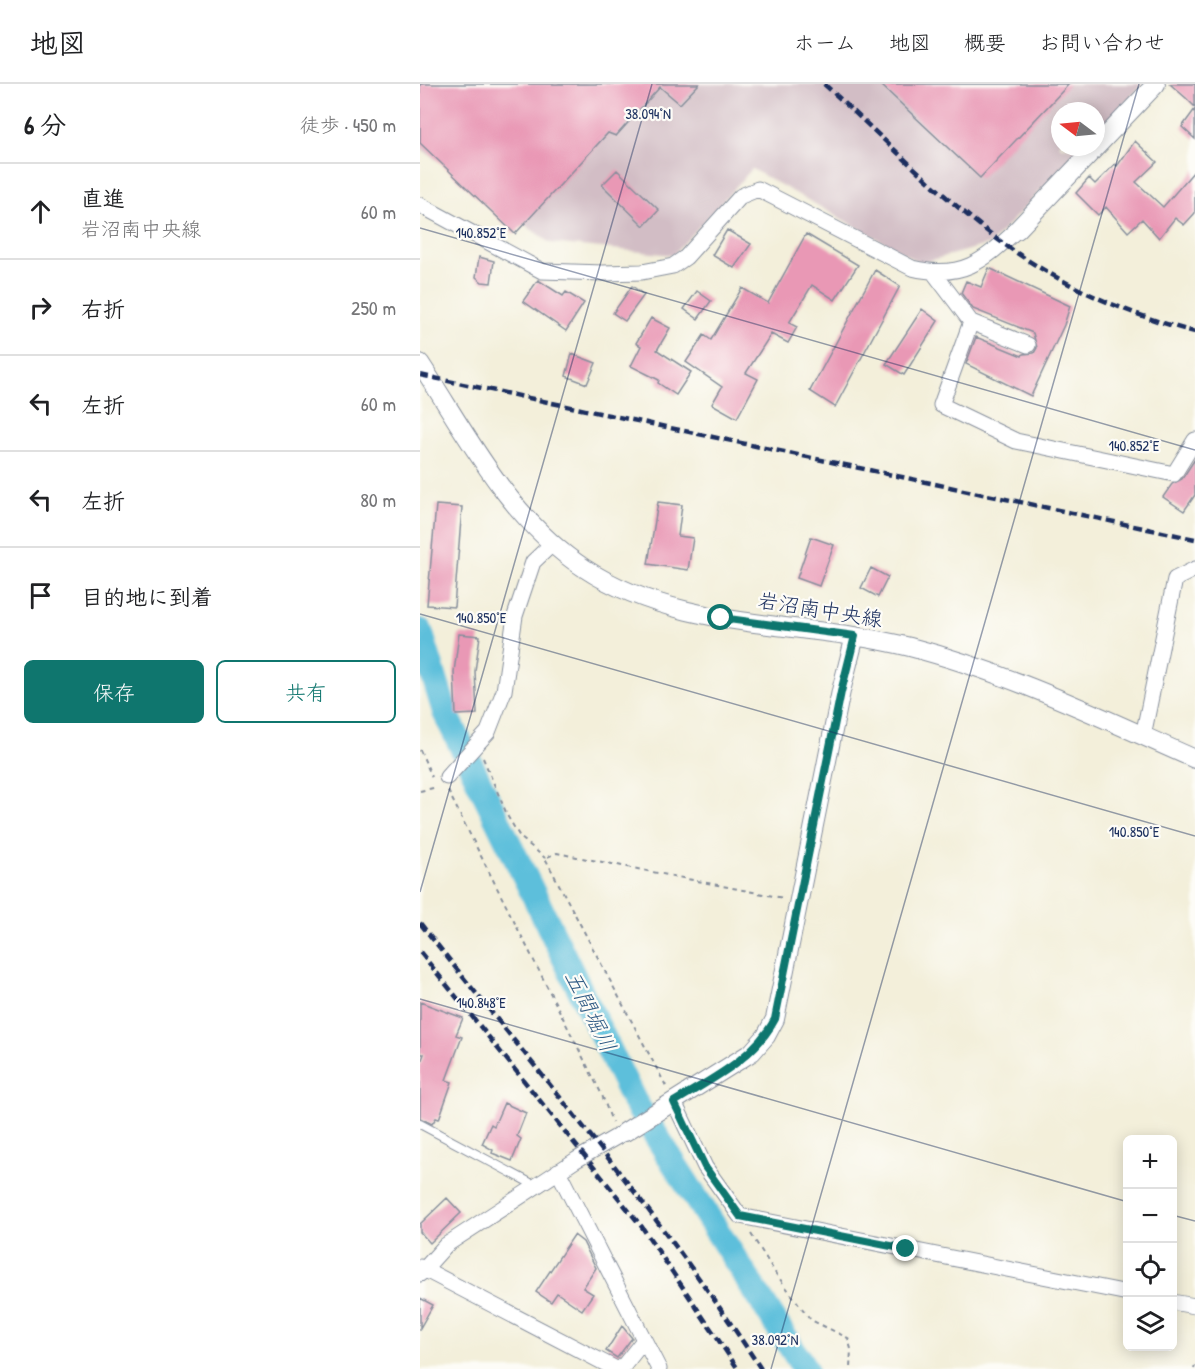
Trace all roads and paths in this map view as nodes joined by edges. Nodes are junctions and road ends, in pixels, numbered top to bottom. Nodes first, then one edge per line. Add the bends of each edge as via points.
1 (1156, 84) edge
2 (1105, 138) edge
3 (1087, 156) edge
4 (420, 205) edge
5 (1017, 230) joint
6 (934, 273) junction
7 (971, 322) junction
8 (1028, 345) dead end
9 (420, 363) edge
10 (1195, 440) edge
11 (1189, 460) edge
12 (552, 544) junction
13 (1195, 569) edge
14 (855, 636) junction
15 (1143, 736) junction
16 (476, 746) junction
17 (420, 750) edge
18 (1195, 759) edge
19 (444, 785) junction
20 (545, 858) junction
21 (799, 901) junction
22 (674, 1102) junction
23 (420, 1124) edge
24 (621, 1134) junction
25 (558, 1171) junction
26 (536, 1186) junction
27 (740, 1216) junction
28 (421, 1270) edge
29 (1123, 1292) edge
30 (1177, 1303) edge
31 (1195, 1306) edge
32 (644, 1340) junction
33 (615, 1369) edge
34 (621, 1369) edge
35 (659, 1369) edge
36 (850, 1369) edge

1 - 2 street
3 - 5 street
4 - 6 street via 542,271 642,272 673,266 686,257 741,196 758,189 912,268
5 - 6 street via 979,261 955,272
6 - 7 street
7 - 8 street
7 - 11 street via 941,405 1016,441 1174,474
9 - 12 street, 岩沼南中央線 via 502,489 527,521
10 - 11 street
12 - 14 street, 岩沼南中央線 via 613,585 672,608
12 - 16 street via 533,562 515,616 504,691 488,732
13 - 15 street via 1175,579
14 - 15 street, 岩沼南中央線 via 966,663
14 - 21 street
15 - 18 street, 岩沼南中央線
16 - 19 street
16 - 20 path via 520,837
17 - 19 path
19 - 24 path
20 - 21 path via 557,853
20 - 22 path
21 - 22 street via 775,1019 766,1036 752,1052
22 - 24 street
22 - 27 street via 705,1167
23 - 26 lane
24 - 25 street
25 - 26 street
25 - 32 street
26 - 28 street via 446,1245
27 - 29 street
27 - 36 path via 811,1320 848,1338
28 - 33 street
30 - 31 street
32 - 34 street
32 - 35 street

